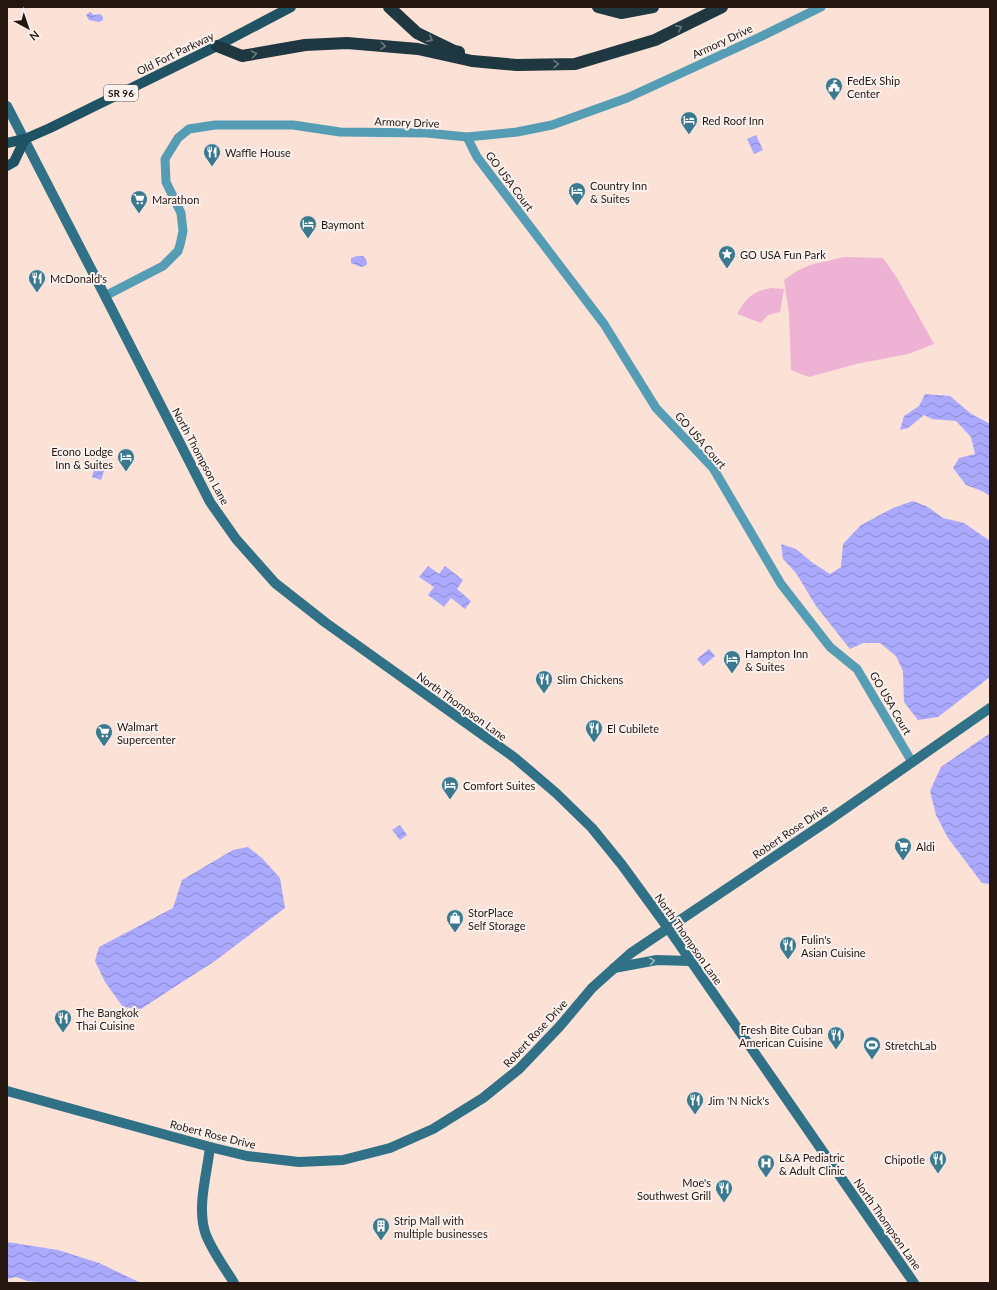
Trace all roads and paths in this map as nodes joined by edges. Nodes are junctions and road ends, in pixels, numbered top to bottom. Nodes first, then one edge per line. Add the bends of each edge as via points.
1 (292, 7) edge
2 (389, 7) edge
3 (598, 7) edge
4 (653, 7) edge
5 (722, 7) edge
6 (821, 7) edge
7 (217, 46) junction
8 (516, 65) junction
9 (7, 106) edge
10 (467, 137) junction
11 (25, 139) junction
12 (7, 143) edge
13 (7, 166) edge
14 (105, 296) junction
15 (990, 708) edge
16 (912, 762) junction
17 (668, 928) junction
18 (690, 961) junction
19 (614, 968) junction
20 (7, 1091) edge
21 (210, 1147) junction
22 (234, 1283) edge
23 (914, 1283) edge

1 - 7 main road, Old Fort Parkway / SR 96
2 -> 8 highway via 417,33 454,51
3 - 4 highway via 621,13
8 -> 5 highway via 575,64 655,40
6 - 10 street, Armory Drive via 627,98 552,125 517,132
7 -> 8 highway via 242,56 305,45 347,43 418,49 472,61
7 - 11 main road, Old Fort Parkway / SR 96
9 - 11 main road, North Thompson Lane
10 - 14 street, Armory Drive via 427,133 340,132 293,125 215,125 189,129 178,138 165,159 166,182 181,213 183,231 178,251 163,266
10 - 16 street, GO USA Court via 477,157 604,324 656,408 713,468 781,584 830,647 857,669
11 - 12 main road, Old Fort Parkway / SR 96
11 - 13 main road via 14,162
11 - 14 main road, North Thompson Lane
14 - 17 main road, North Thompson Lane via 210,502 236,539 275,583 515,758 556,793 592,828
15 - 16 main road, Robert Rose Drive
16 - 17 main road, Robert Rose Drive
17 - 18 main road, North Thompson Lane
17 - 19 main road, Robert Rose Drive
19 -> 18 main road via 658,960
18 - 23 main road, North Thompson Lane
19 - 21 main road, Robert Rose Drive via 592,988 519,1070 483,1098 433,1129 390,1148 343,1160 299,1162 247,1156
20 - 21 main road, Robert Rose Drive
21 - 22 main road via 202,1218 205,1233

